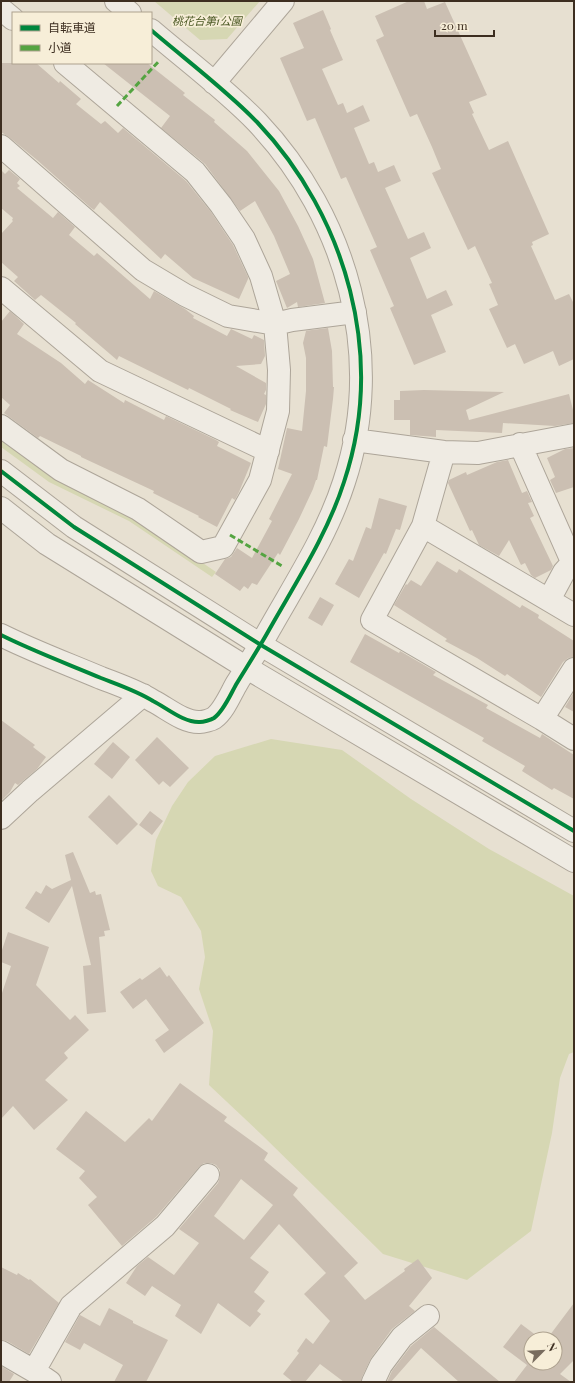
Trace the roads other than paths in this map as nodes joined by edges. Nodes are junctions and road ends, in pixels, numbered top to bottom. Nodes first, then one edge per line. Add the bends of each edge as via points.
1 (116, 1) edge
2 (283, 1) edge
3 (1, 9) edge
4 (129, 12) edge
5 (12, 18) edge
6 (152, 31) edge
7 (66, 64) edge
8 (214, 83) junction
9 (1, 146) edge
10 (1, 288) edge
11 (355, 312) junction
12 (275, 324) junction
13 (1, 426) edge
14 (574, 434) edge
15 (354, 440) junction
16 (520, 444) junction
17 (268, 451) junction
18 (444, 452) junction
19 (1, 471) edge
20 (1, 508) edge
21 (423, 526) junction
22 (573, 565) edge
23 (549, 600) junction
24 (574, 615) edge
25 (1, 635) edge
26 (261, 645) junction
27 (247, 668) junction
28 (574, 669) edge
29 (143, 695) junction
30 (542, 719) junction
31 (574, 739) edge
32 (1, 818) edge
33 (574, 831) edge
34 (574, 861) edge
35 (208, 1175) dead end
36 (428, 1316) dead end
37 (1, 1352) edge
38 (42, 1377) edge
39 (373, 1382) edge

1 - 4 street
2 - 8 street
3 - 5 street
6 - 8 street
7 - 12 street via 195,172 244,239 262,276
8 - 11 street via 256,122 295,168 324,217 344,268
9 - 12 street via 143,270 228,316
10 - 17 street via 100,371
11 - 12 street
11 - 15 street via 362,378 360,410
12 - 17 street via 280,370 278,411
13 - 17 street via 61,470 138,509 201,552 223,547 260,480
14 - 16 street
15 - 18 street
15 - 26 street via 344,481 323,534
16 - 18 street via 478,453
16 - 22 street
18 - 21 street
19 - 26 street via 74,527
20 - 27 street via 47,544
21 - 23 street
21 - 30 street via 372,620
22 - 23 street via 564,572
23 - 24 street
25 - 29 street
26 - 27 street
26 - 33 street
27 - 29 street via 225,705 214,718 201,723 188,721
27 - 34 street
28 - 30 street
29 - 32 street
30 - 31 street
35 - 38 street via 165,1226 71,1306
36 - 39 street via 402,1336 381,1365
37 - 38 street

